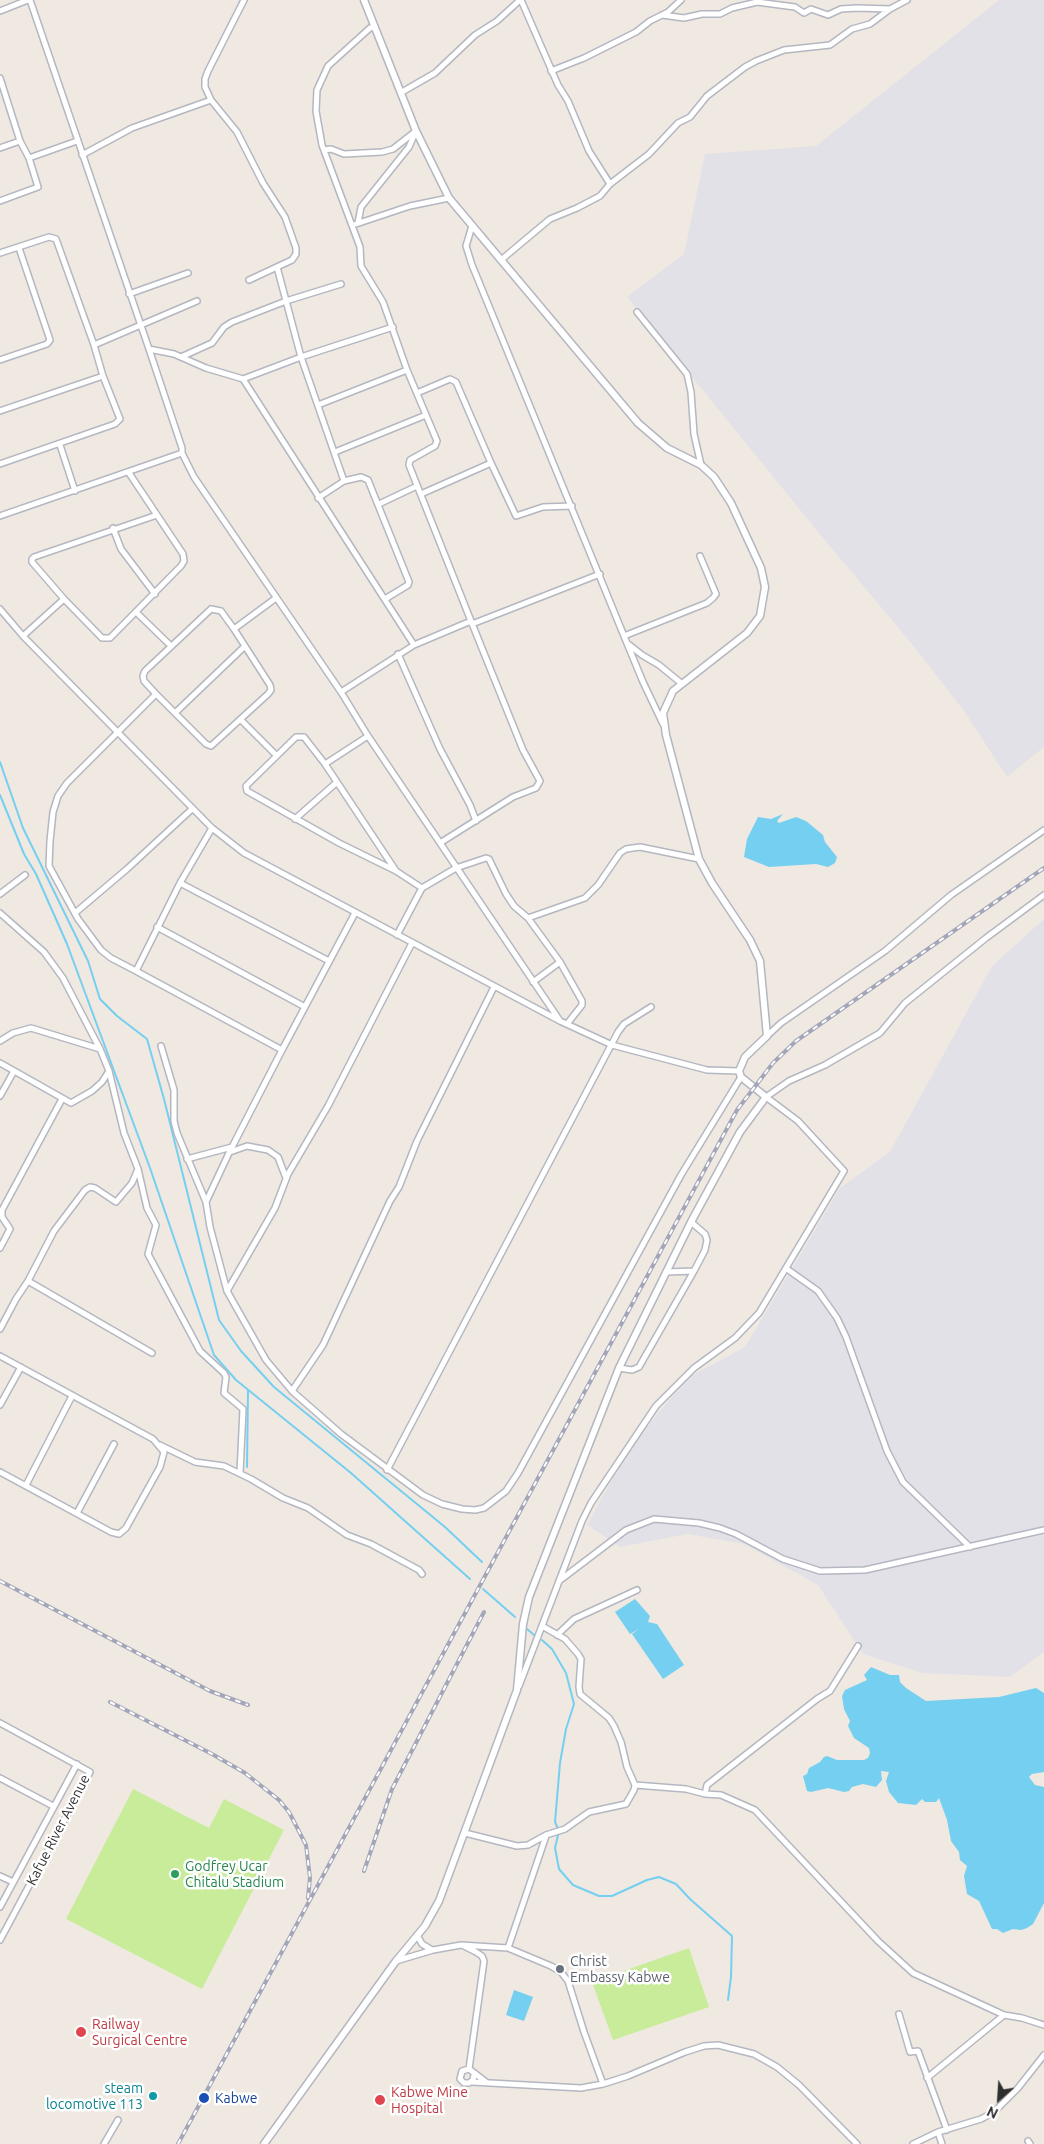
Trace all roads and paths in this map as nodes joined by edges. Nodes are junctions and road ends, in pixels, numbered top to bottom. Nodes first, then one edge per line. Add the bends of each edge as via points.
1 (29, 0) edge
2 (244, 0) edge
3 (364, 0) edge
4 (520, 0) edge
5 (681, 0) edge
6 (904, 1) edge
7 (890, 9) junction
8 (0, 11) edge
9 (662, 15) junction
10 (375, 26) junction
11 (551, 71) junction
12 (0, 78) edge
13 (402, 92) junction
14 (3, 96) edge
15 (211, 100) junction
16 (416, 131) junction
17 (20, 141) junction
18 (77, 141) junction
19 (0, 148) edge
20 (324, 150) junction
21 (82, 155) junction
22 (30, 158) junction
23 (610, 184) junction
24 (449, 198) junction
25 (0, 201) edge
26 (355, 224) junction
27 (472, 226) junction
28 (19, 248) junction
29 (0, 253) edge
30 (501, 260) junction
31 (277, 267) junction
32 (188, 273) dead end
33 (249, 280) dead end
34 (341, 284) dead end
35 (129, 294) junction
36 (197, 300) dead end
37 (286, 301) junction
38 (637, 312) dead end
39 (140, 325) junction
40 (393, 327) junction
41 (94, 345) junction
42 (149, 349) junction
43 (180, 357) junction
44 (301, 357) junction
45 (0, 360) edge
46 (407, 370) junction
47 (103, 376) junction
48 (243, 379) junction
49 (417, 393) junction
50 (318, 405) junction
51 (0, 410) edge
52 (426, 416) junction
53 (60, 445) junction
54 (335, 452) junction
55 (182, 453) junction
56 (491, 463) junction
57 (0, 464) edge
58 (701, 465) junction
59 (129, 472) junction
60 (344, 481) junction
61 (417, 486) junction
62 (75, 491) junction
63 (421, 494) junction
64 (318, 498) junction
65 (379, 504) junction
66 (572, 506) junction
67 (157, 514) junction
68 (0, 516) edge
69 (113, 528) junction
70 (700, 556) dead end
71 (600, 574) junction
72 (155, 594) junction
73 (276, 598) junction
74 (385, 598) junction
75 (64, 599) junction
76 (0, 609) edge
77 (137, 613) junction
78 (472, 622) junction
79 (234, 629) junction
80 (23, 636) junction
81 (624, 636) junction
82 (628, 644) junction
83 (414, 645) junction
84 (171, 646) junction
85 (244, 647) junction
86 (398, 654) junction
87 (681, 683) junction
88 (341, 692) junction
89 (156, 694) junction
90 (175, 713) junction
91 (241, 720) junction
92 (663, 724) junction
93 (117, 733) junction
94 (368, 736) junction
95 (276, 755) junction
96 (325, 764) junction
97 (336, 783) junction
98 (192, 809) junction
99 (295, 819) junction
100 (476, 821) junction
101 (212, 828) junction
102 (1044, 830) edge
103 (440, 843) junction
104 (699, 859) junction
105 (456, 868) junction
106 (396, 871) junction
107 (25, 876) dead end
108 (180, 883) junction
109 (422, 888) junction
110 (0, 894) edge
111 (1044, 895) edge
112 (0, 912) edge
113 (75, 913) junction
114 (355, 913) junction
115 (528, 918) junction
116 (157, 927) junction
117 (396, 935) junction
118 (412, 943) junction
119 (329, 961) junction
120 (560, 962) junction
121 (136, 971) junction
122 (533, 982) junction
123 (494, 987) junction
124 (305, 1006) junction
125 (651, 1007) dead end
126 (560, 1021) junction
127 (567, 1024) junction
128 (767, 1036) junction
129 (0, 1041) edge
130 (612, 1045) junction
131 (161, 1046) dead end
132 (100, 1049) junction
133 (282, 1050) junction
134 (0, 1063) edge
135 (14, 1070) junction
136 (109, 1072) junction
137 (740, 1074) junction
138 (0, 1096) edge
139 (766, 1097) junction
140 (62, 1099) junction
141 (232, 1147) junction
142 (229, 1153) junction
143 (188, 1159) junction
144 (138, 1169) junction
145 (286, 1178) junction
146 (206, 1202) junction
147 (691, 1222) junction
148 (0, 1248) edge
149 (787, 1269) junction
150 (694, 1271) junction
151 (666, 1272) junction
152 (28, 1281) junction
153 (227, 1291) junction
154 (0, 1329) edge
155 (152, 1353) dead end
156 (0, 1356) edge
157 (20, 1367) junction
158 (619, 1368) junction
159 (292, 1391) junction
160 (72, 1396) junction
161 (0, 1405) edge
162 (114, 1444) dead end
163 (160, 1445) junction
164 (388, 1470) junction
165 (0, 1472) edge
166 (240, 1473) junction
167 (26, 1485) junction
168 (77, 1513) junction
169 (1044, 1530) edge
170 (970, 1548) junction
171 (422, 1574) dead end
172 (559, 1582) junction
173 (637, 1590) dead end
174 (542, 1626) junction
175 (558, 1634) junction
176 (858, 1646) dead end
177 (517, 1690) junction
178 (0, 1723) edge
179 (77, 1764) junction
180 (0, 1778) edge
181 (635, 1785) junction
182 (705, 1794) junction
183 (53, 1806) junction
184 (465, 1833) junction
185 (549, 1834) junction
186 (0, 1876) edge
187 (13, 1882) junction
188 (0, 1907) edge
189 (417, 1936) junction
190 (0, 1940) edge
191 (461, 1945) junction
192 (508, 1948) junction
193 (433, 1950) junction
194 (396, 1962) junction
195 (899, 2014) dead end
196 (1004, 2015) junction
197 (1044, 2025) edge
198 (1044, 2055) edge
199 (469, 2069) junction
200 (474, 2075) junction
201 (927, 2078) junction
202 (472, 2082) junction
203 (486, 2082) junction
204 (603, 2084) junction
205 (118, 2120) dead end
206 (947, 2130) junction
207 (938, 2132) junction
208 (104, 2144) edge
209 (264, 2144) edge
210 (857, 2144) edge
211 (913, 2144) edge
212 (942, 2144) edge

1 - 8 street
1 - 18 street
2 - 15 street via 205,79
3 - 10 street
4 - 11 street
4 - 13 street via 475,35 435,73
5 - 9 street
6 - 7 street
7 - 9 street via 849,8 828,15 811,9 804,13 795,7 758,2 720,14 684,18
7 - 23 street via 875,21 852,29 830,45 784,50 756,60 707,96 650,154
9 - 11 street via 636,32
10 - 13 street
10 - 20 street via 328,66 320,82 315,100
11 - 23 street via 568,100 589,151
12 - 14 street
13 - 16 street
14 - 17 street
15 - 21 street via 132,128
15 - 31 street via 238,132 295,242 294,258
16 - 20 street via 393,149 382,152 344,154
16 - 24 street
16 - 26 street via 409,147 362,207
17 - 19 street
17 - 22 street
18 - 21 street
18 - 22 street
20 - 26 street
21 - 35 street
22 - 25 street via 38,187
23 - 30 street via 600,196 550,219
24 - 26 street via 410,206
24 - 27 street
26 - 40 street via 361,266 383,302
27 - 30 street
27 - 66 street via 466,246 472,265
28 - 29 street
28 - 41 street via 49,237 56,239
28 - 45 street via 50,340 47,344
30 - 58 street via 638,423 667,448
31 - 33 street
31 - 37 street
32 - 35 street
34 - 37 street
35 - 39 street
36 - 39 street
37 - 43 street via 232,322 212,343
37 - 44 street
38 - 58 street via 687,374
39 - 41 street
39 - 42 street
40 - 44 street
40 - 46 street
41 - 47 street
42 - 43 street
42 - 55 street
43 - 48 street
44 - 48 street
44 - 50 street
46 - 49 street
46 - 50 street
47 - 51 street
47 - 53 street via 120,419
48 - 64 street
49 - 52 street
49 - 56 street via 450,379 456,382
50 - 54 street
52 - 54 street
52 - 61 street via 437,444 410,460
53 - 57 street
53 - 62 street
54 - 60 street
55 - 59 street
55 - 73 street via 194,477
56 - 63 street
56 - 66 street via 516,516 543,507
58 - 87 street via 714,477 731,503 761,568 765,587 760,616 747,633
59 - 62 street
59 - 67 street
60 - 64 street
60 - 65 street via 361,477 368,480
61 - 63 street
61 - 65 street
62 - 68 street
63 - 78 street
64 - 74 street
65 - 74 street via 409,582
66 - 71 street
67 - 69 street
67 - 72 street via 183,554 184,561
69 - 72 street via 121,549
69 - 75 street via 34,557 32,562
70 - 81 street via 716,594 713,598
71 - 78 street
71 - 81 street
72 - 77 street
73 - 79 street
73 - 88 street
74 - 83 street
75 - 77 street via 106,639
75 - 80 street
76 - 80 street
77 - 84 street
78 - 83 street
78 - 100 street via 524,750 540,781 536,788 513,797
79 - 84 street via 221,612 211,609
79 - 85 street
80 - 93 street
81 - 82 street
82 - 87 street
82 - 92 street
83 - 86 street
84 - 89 street via 143,676
85 - 90 street
85 - 91 street via 271,690
86 - 88 street
86 - 100 street
87 - 92 street via 673,691 663,713
88 - 94 street
89 - 90 street
89 - 93 street
90 - 91 street via 211,746
91 - 95 street
92 - 104 street
93 - 98 street
93 - 113 street via 67,783 53,812 49,866
94 - 96 street
94 - 103 street
95 - 96 street via 300,736
95 - 99 street via 246,789
96 - 97 street
97 - 99 street
97 - 106 street
98 - 101 street
98 - 113 street
99 - 106 street
100 - 103 street
101 - 108 street
101 - 114 street via 244,853
102 - 128 street via 951,895 885,951
103 - 105 street
104 - 115 street via 632,846 620,853 598,885 581,900
104 - 128 street via 760,960
105 - 109 street
105 - 115 street via 490,859 506,894
105 - 122 street
106 - 109 street
107 - 110 street
108 - 116 street
108 - 119 street
109 - 117 street
111 - 139 street via 905,1004 880,1033 826,1065 789,1081
112 - 132 street via 44,952 64,978
113 - 121 street via 101,950
114 - 117 street
114 - 119 street
115 - 120 street
116 - 121 street
116 - 124 street
117 - 118 street
118 - 123 street
118 - 145 street via 328,1106
119 - 124 street
120 - 122 street
120 - 127 street via 582,1001 582,1006
121 - 133 street
122 - 126 street
123 - 126 street
123 - 159 street via 417,1141 399,1187 323,1345
124 - 133 street
125 - 130 street via 624,1024
126 - 127 street
127 - 130 street
128 - 137 street via 745,1057
129 - 132 street via 31,1028
130 - 137 street via 708,1070
130 - 164 street
131 - 143 street via 174,1090 176,1127
132 - 136 street
133 - 141 street
134 - 135 street
135 - 138 street
135 - 140 street
136 - 140 street via 102,1082 81,1098 71,1103
136 - 144 street via 124,1133
137 - 139 street
137 - 164 street via 506,1491 484,1508 462,1509 442,1504 423,1494
139 - 147 street via 740,1132
139 - 149 street via 798,1121 844,1171
140 - 148 street via 2,1210 2,1217 10,1229
141 - 142 street
141 - 143 street
142 - 145 street via 247,1146 268,1150 278,1157
142 - 146 street
143 - 146 street
144 - 152 street via 132,1183 116,1202 95,1188 85,1190 54,1231
144 - 166 street via 147,1208 157,1228 148,1254 200,1352 224,1373 224,1393 243,1409
145 - 153 street via 275,1208
146 - 153 street
147 - 150 street via 707,1240
147 - 151 street
149 - 170 street via 818,1291 837,1318 887,1450 903,1482
149 - 172 street via 752,1322 694,1368 656,1406 591,1503
150 - 151 street
150 - 158 street via 638,1367 632,1370
151 - 158 street
152 - 154 street
152 - 155 street
153 - 159 street via 266,1360
156 - 157 street
157 - 160 street
157 - 161 street
158 - 177 street via 530,1597 522,1624
159 - 164 street via 340,1434
160 - 163 street
160 - 167 street
162 - 168 street
163 - 166 street via 195,1462 224,1466
163 - 168 street via 164,1452 160,1467 122,1532 115,1534
165 - 167 street
166 - 171 street
167 - 168 street
169 - 170 street
170 - 172 street via 865,1570 820,1571 783,1559 720,1528 654,1520 626,1530
172 - 174 street
173 - 175 street via 574,1619
174 - 175 street
174 - 177 street
175 - 181 street via 572,1645 581,1659 580,1694 614,1726
176 - 182 street via 830,1691 707,1785
177 - 184 street
178 - 179 street
179 - 183 street, Kafue River Avenue
179 - 190 street, Kafue River Avenue via 90,1773
180 - 183 street
181 - 182 street via 686,1789
181 - 185 street via 626,1804 589,1812 565,1829
182 - 196 street via 721,1795 755,1810 878,1941 913,1973
183 - 187 street, Kafue River Avenue
184 - 185 street via 517,1846 528,1845
184 - 189 street via 439,1901
185 - 192 street
186 - 187 street
187 - 188 street, Kafue River Avenue
189 - 193 street via 422,1944
189 - 194 street
191 - 192 street
191 - 193 street
191 - 199 street via 482,1956 484,1961
192 - 204 street via 551,1966 565,1976
193 - 194 street
194 - 209 street
195 - 201 street via 910,2052 918,2051
196 - 197 street
196 - 201 street
198 - 206 street via 994,2112
199 - 200 street
199 - 202 street via 462,2071 460,2077 464,2083
200 - 202 street
200 - 203 street
201 - 206 street
202 - 203 street
203 - 204 street via 552,2088
204 - 210 street via 704,2046 734,2048 754,2054 777,2067
205 - 208 street
206 - 207 street
207 - 211 street
207 - 212 street

